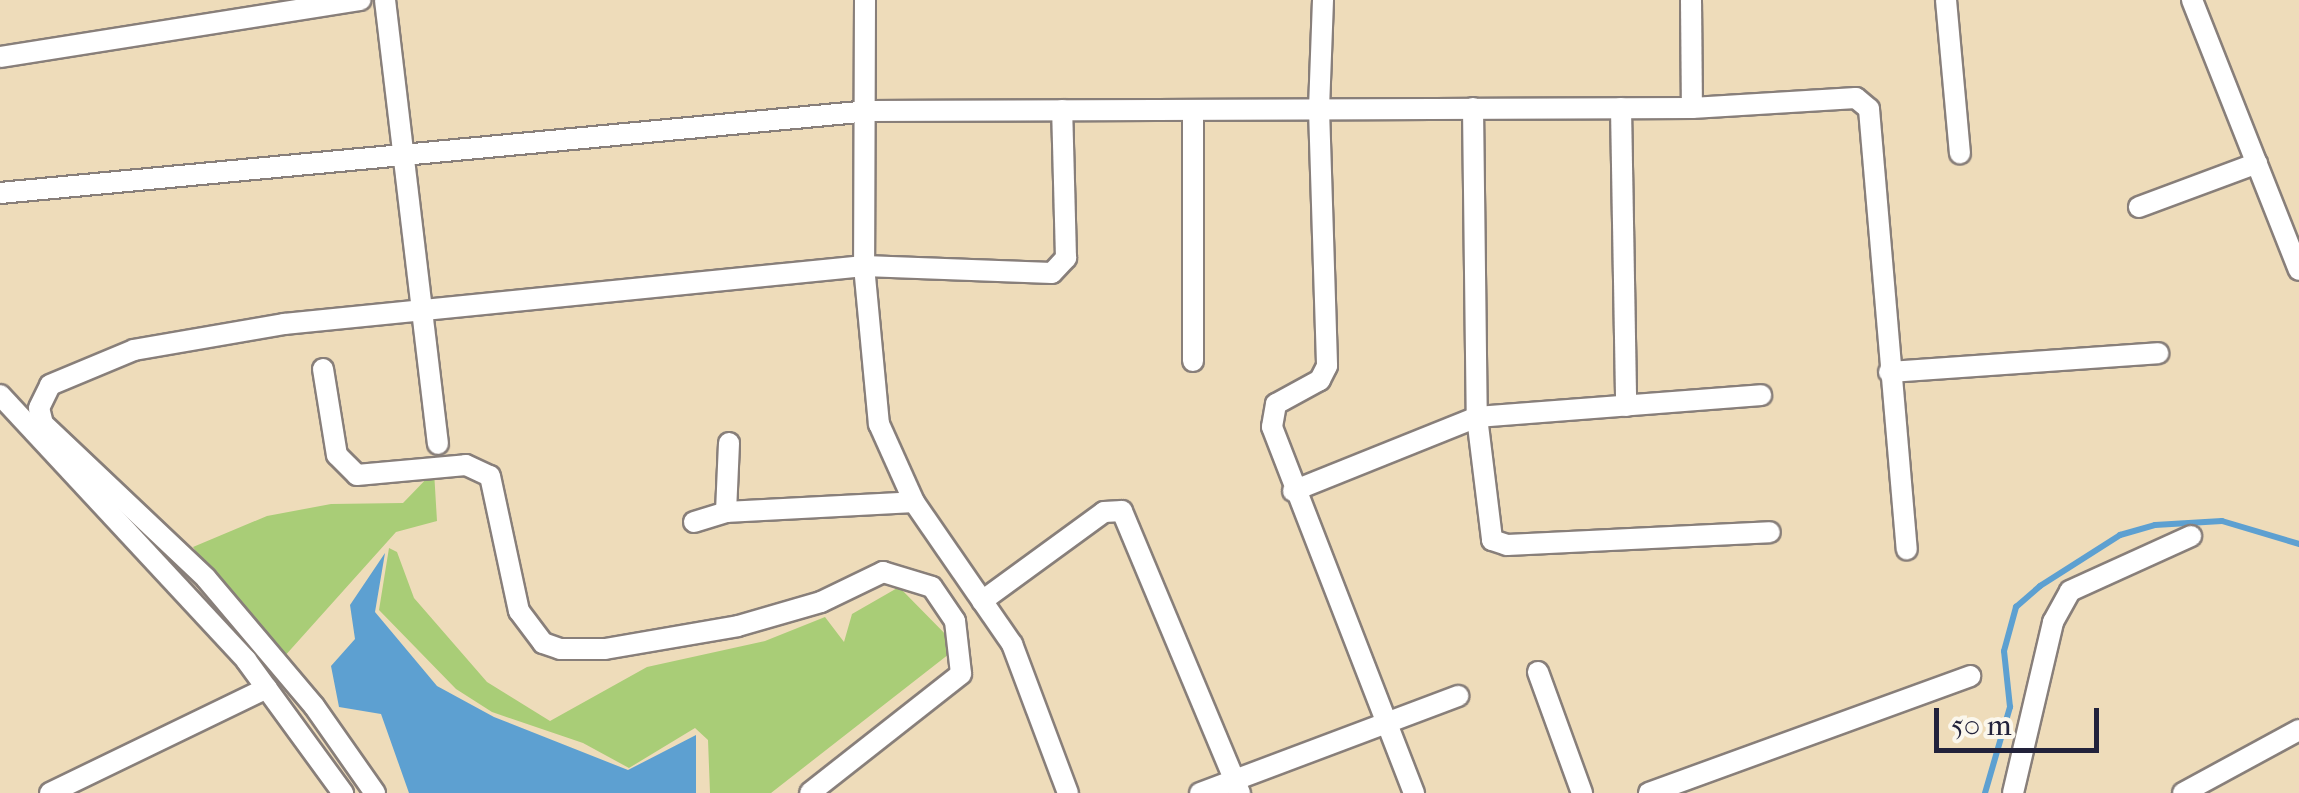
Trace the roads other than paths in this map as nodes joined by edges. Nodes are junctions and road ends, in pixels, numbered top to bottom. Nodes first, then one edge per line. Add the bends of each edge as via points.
1 (361, 0) edge
2 (385, 0) edge
3 (864, 0) edge
4 (1323, 0) edge
5 (1690, 0) edge
6 (1946, 0) edge
7 (2192, 0) edge
8 (0, 58) edge
9 (1473, 108) junction
10 (1620, 108) junction
11 (1692, 108) junction
12 (1319, 109) junction
13 (1062, 110) junction
14 (1193, 110) junction
15 (869, 111) junction
16 (400, 152) junction
17 (1960, 152) dead end
18 (2257, 163) junction
19 (0, 193) edge
20 (2138, 208) dead end
21 (864, 266) junction
22 (2299, 270) edge
23 (420, 315) junction
24 (2158, 354) dead end
25 (1193, 361) dead end
26 (323, 369) dead end
27 (1888, 372) junction
28 (0, 395) edge
29 (1761, 396) dead end
30 (1626, 406) junction
31 (1477, 418) junction
32 (730, 443) dead end
33 (438, 444) dead end
34 (1293, 491) junction
35 (914, 502) junction
36 (726, 512) junction
37 (694, 522) dead end
38 (1770, 532) dead end
39 (2191, 536) dead end
40 (1907, 548) dead end
41 (982, 601) junction
42 (1538, 672) dead end
43 (1970, 676) dead end
44 (267, 688) junction
45 (1458, 696) dead end
46 (1386, 723) junction
47 (2299, 730) edge
48 (1237, 787) edge
49 (50, 793) edge
50 (342, 793) edge
51 (375, 793) edge
52 (810, 793) edge
53 (1068, 793) edge
54 (1200, 793) edge
55 (1414, 793) edge
56 (1582, 793) edge
57 (1648, 793) edge
58 (2013, 793) edge
59 (2183, 793) edge

1 - 8 street
2 - 16 street
3 - 15 street
4 - 12 street
5 - 11 street
6 - 17 street
7 - 18 street
9 - 10 street
9 - 12 street
9 - 31 street
10 - 11 street
10 - 30 street
11 - 27 street via 1866,101
12 - 14 street
12 - 34 street via 1327,366 1320,380 1281,399 1271,412
13 - 14 street
13 - 15 street
13 - 21 street via 1066,258 1060,268 1052,273
14 - 25 street
15 - 16 street
15 - 21 street
16 - 19 street
16 - 23 street
18 - 20 street
18 - 22 street
21 - 23 street
21 - 35 street via 880,424
23 - 33 street
23 - 51 street via 284,324 134,350 50,385 40,408 44,424 206,578 314,706
24 - 27 street
26 - 52 street via 337,455 357,475 466,465 490,476 519,612 543,642 560,649 738,626 821,602 884,572 932,587 956,621 961,674
27 - 40 street
28 - 44 street
29 - 30 street
30 - 31 street
31 - 34 street
31 - 38 street via 1492,540 1507,546
32 - 36 street
34 - 46 street
35 - 36 street
35 - 41 street
36 - 37 street
39 - 58 street via 2070,591 2053,622
41 - 48 street via 1104,512 1122,511
41 - 53 street via 1012,644
42 - 56 street
43 - 57 street
44 - 49 street
44 - 50 street
45 - 46 street
46 - 48 street
46 - 55 street
47 - 59 street
48 - 54 street

